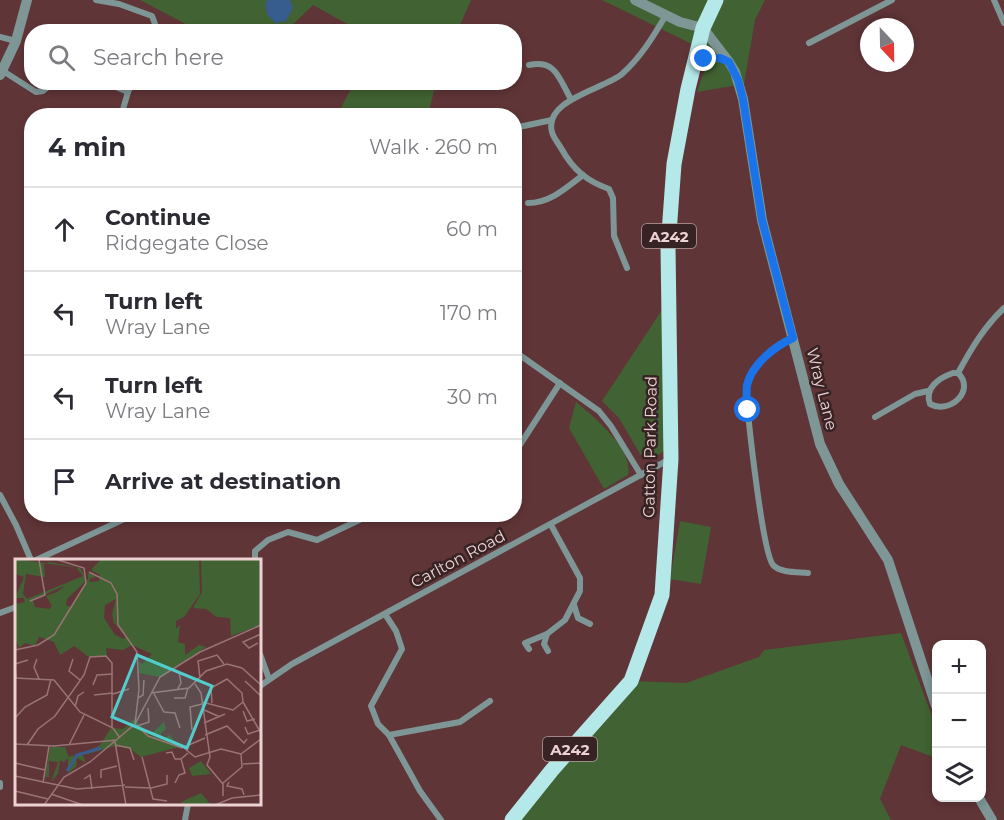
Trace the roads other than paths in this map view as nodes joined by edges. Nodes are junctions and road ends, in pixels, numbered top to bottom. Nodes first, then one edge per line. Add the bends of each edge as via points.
1 (27, 0) edge
2 (96, 0) edge
3 (635, 0) edge
4 (716, 0) edge
5 (892, 0) edge
6 (994, 0) edge
7 (666, 15) junction
8 (1004, 22) edge
9 (155, 24) edge
10 (703, 28) junction
11 (0, 37) edge
12 (16, 41) junction
13 (808, 43) dead end
14 (696, 59) junction
15 (729, 62) junction
16 (529, 65) dead end
17 (2, 73) edge
18 (24, 85) edge
19 (123, 90) edge
20 (128, 92) joint
21 (571, 99) junction
22 (123, 108) edge
23 (552, 120) junction
24 (522, 126) edge
25 (583, 175) junction
26 (528, 203) dead end
27 (627, 268) dead end
28 (1004, 308) edge
29 (793, 338) junction
30 (522, 357) edge
31 (958, 373) junction
32 (560, 383) junction
33 (928, 391) junction
34 (875, 417) dead end
35 (522, 442) edge
36 (671, 459) junction
37 (641, 475) junction
38 (0, 495) edge
39 (9, 512) junction
40 (0, 514) edge
41 (118, 522) edge
42 (355, 522) edge
43 (551, 525) junction
44 (30, 559) edge
45 (40, 559) edge
46 (255, 559) edge
47 (808, 573) dead end
48 (573, 605) junction
49 (15, 607) edge
50 (0, 613) edge
51 (385, 614) junction
52 (590, 624) dead end
53 (548, 634) junction
54 (529, 649) dead end
55 (548, 651) dead end
56 (261, 657) edge
57 (269, 679) junction
58 (261, 685) edge
59 (932, 694) edge
60 (490, 701) dead end
61 (389, 735) junction
62 (981, 802) edge
63 (188, 805) edge
64 (185, 820) edge
65 (441, 820) edge
66 (512, 820) edge
67 (992, 820) edge

1 - 12 street
2 - 9 street via 152,16
3 - 7 street
4 - 10 main road, A242
5 - 13 street
6 - 8 street
7 - 10 street
7 - 21 street via 636,61 619,76
10 - 14 main road, Gatton Park Road / A242
10 - 15 street, Wray Lane
11 - 12 street
12 - 17 street
14 - 15 street via 720,58
14 - 36 main road, Gatton Park Road / A242 via 674,164 668,247
15 - 29 street, Wray Lane via 743,99 762,220
16 - 21 street via 542,62 551,66
17 - 18 street
19 - 20 street
20 - 22 street
21 - 23 street
23 - 24 street
23 - 25 street via 552,132 565,156
25 - 26 street via 559,194
25 - 27 street via 609,189 613,198 614,236
28 - 31 street via 975,342
29 - 47 street via 768,354 750,377 746,391 769,558 780,570
29 - 59 street, Wray Lane via 820,444 839,484 888,560
30 - 32 street
31 - 33 street via 947,375
31 - 33 street via 964,388 951,405 940,408 930,404
32 - 35 street
32 - 37 street via 599,411
33 - 34 street via 915,394
36 - 37 street, Carlton Road
36 - 66 main road, Gatton Park Road / A242 via 662,595 631,681
37 - 43 street, Carlton Road
38 - 39 street
39 - 40 street
39 - 44 street
41 - 45 street
42 - 46 street via 317,540 288,532 268,540 255,551
43 - 48 street via 580,578 580,591
43 - 51 street, Carlton Road
48 - 52 street via 578,618
48 - 53 street via 565,620
49 - 50 street
51 - 57 street, Carlton Road
51 - 61 street via 402,649 371,706 378,723
53 - 54 street via 525,643
53 - 55 street via 544,644
56 - 57 street
57 - 58 street, Carlton Road
60 - 61 street via 460,722
61 - 65 street
62 - 67 street
63 - 64 street

